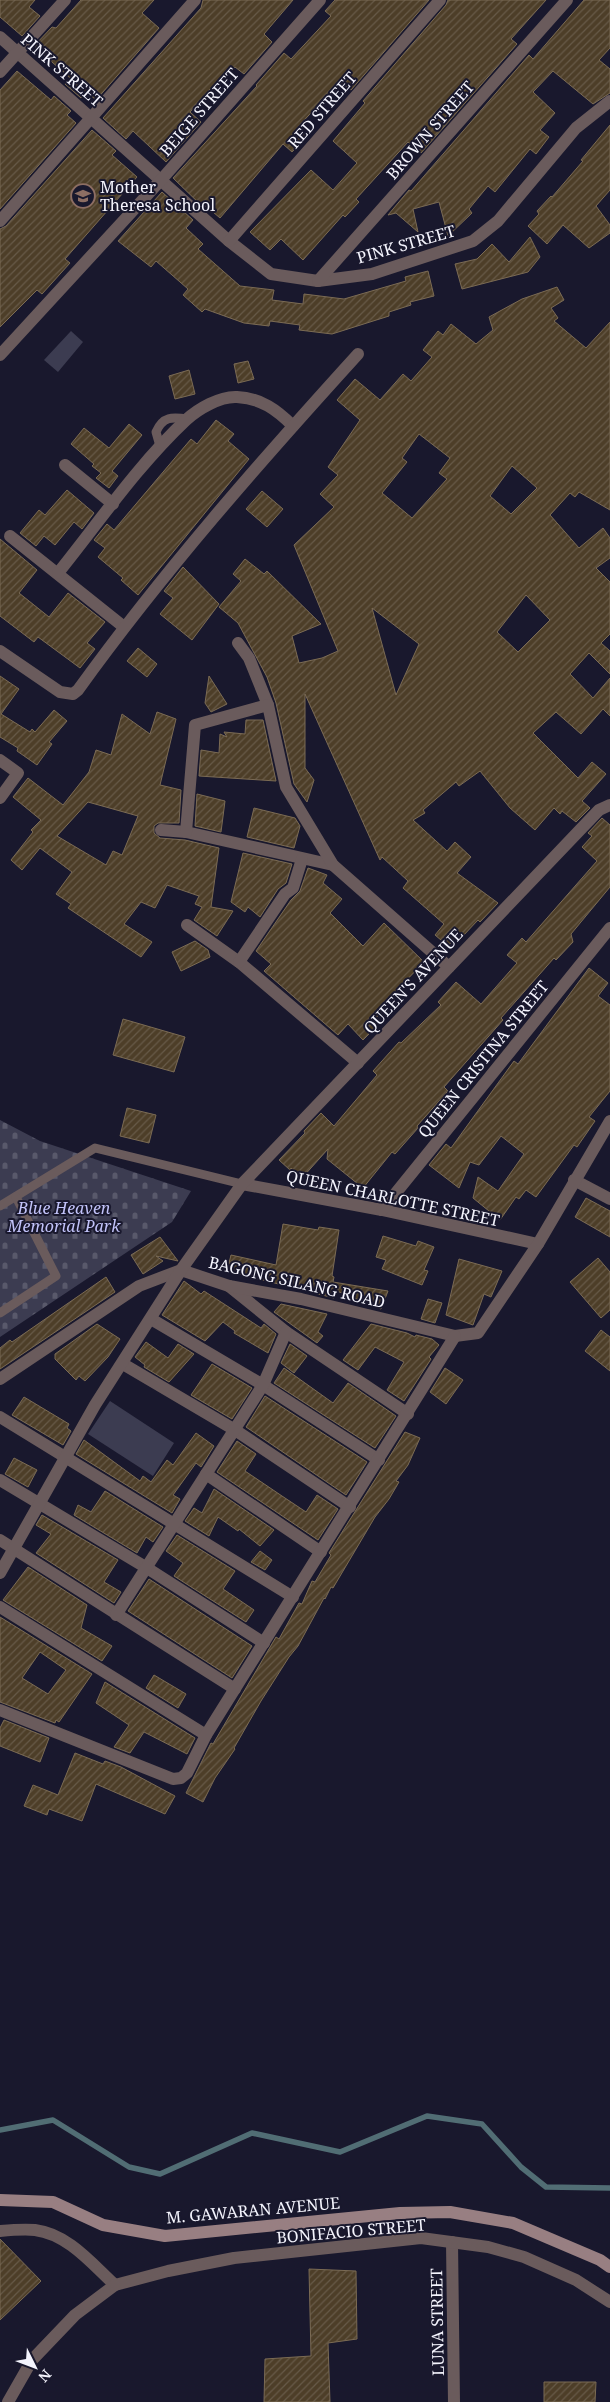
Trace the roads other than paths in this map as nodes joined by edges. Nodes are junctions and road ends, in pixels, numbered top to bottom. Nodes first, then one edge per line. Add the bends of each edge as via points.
1 (65, 0) edge
2 (195, 0) edge
3 (320, 0) edge
4 (440, 0) edge
5 (567, 0) edge
6 (0, 37) edge
7 (18, 52) junction
8 (0, 72) edge
9 (610, 100) edge
10 (91, 118) junction
11 (161, 180) junction
12 (0, 221) edge
13 (229, 241) junction
14 (318, 282) junction
15 (358, 354) dead end
16 (0, 355) edge
17 (293, 426) junction
18 (65, 465) dead end
19 (113, 504) junction
20 (10, 536) dead end
21 (58, 573) junction
22 (124, 627) junction
23 (238, 643) dead end
24 (0, 651) edge
25 (268, 705) junction
26 (0, 760) edge
27 (0, 798) edge
28 (610, 805) edge
29 (161, 830) dead end
30 (186, 832) junction
31 (302, 859) junction
32 (333, 865) junction
33 (187, 925) dead end
34 (610, 928) edge
35 (239, 962) junction
36 (448, 967) junction
37 (358, 1063) junction
38 (609, 1123) edge
39 (574, 1180) junction
40 (242, 1184) junction
41 (16, 1197) junction
42 (610, 1199) edge
43 (0, 1206) edge
44 (382, 1210) junction
45 (538, 1244) junction
46 (181, 1270) junction
47 (229, 1286) junction
48 (0, 1313) edge
49 (151, 1319) junction
50 (286, 1332) junction
51 (455, 1336) junction
52 (123, 1364) junction
53 (0, 1379) edge
54 (263, 1385) junction
55 (408, 1414) junction
56 (0, 1417) edge
57 (234, 1430) junction
58 (65, 1457) junction
59 (380, 1460) junction
60 (206, 1474) junction
61 (0, 1480) edge
62 (40, 1505) junction
63 (350, 1507) junction
64 (175, 1523) junction
65 (0, 1540) edge
66 (14, 1549) junction
67 (321, 1552) junction
68 (147, 1568) junction
69 (0, 1572) edge
70 (293, 1597) junction
71 (0, 1607) edge
72 (116, 1615) junction
73 (264, 1642) junction
74 (235, 1689) junction
75 (0, 1710) edge
76 (206, 1735) junction
77 (0, 2200) edge
78 (0, 2231) edge
79 (452, 2242) junction
80 (610, 2267) edge
81 (115, 2285) junction
82 (610, 2302) edge
83 (8, 2402) edge
84 (454, 2402) edge

1 - 7 street
2 - 10 street
3 - 11 street, BEIGE STREET
4 - 13 street, RED STREET
5 - 14 street, BROWN STREET
6 - 7 street, PINK STREET
7 - 8 street
7 - 10 street, PINK STREET
9 - 14 street, PINK STREET via 576,128 498,221 473,241 372,274
10 - 11 street, PINK STREET
10 - 12 street
11 - 13 street, PINK STREET
11 - 16 street, BEIGE STREET
13 - 14 street, PINK STREET via 271,274
15 - 17 street
17 - 19 street via 264,402 236,396 212,403 188,419 160,446
17 - 22 street
18 - 19 street
19 - 21 street
20 - 21 street
21 - 22 street
22 - 24 street via 73,694 65,695
23 - 25 street via 249,658
25 - 30 street via 194,725
25 - 32 street via 286,787
26 - 27 street via 18,773
28 - 36 street, QUEEN'S AVENUE via 599,810
29 - 30 street
30 - 31 street
31 - 32 street
31 - 35 street via 293,888
32 - 36 street
33 - 35 street
34 - 44 street, QUEEN CRISTINA STREET
35 - 37 street
36 - 37 street, QUEEN'S AVENUE
37 - 40 street, QUEEN'S AVENUE
38 - 39 street, BAGONG SILANG ROAD
39 - 42 street
39 - 45 street, BAGONG SILANG ROAD
40 - 41 lane via 95,1148
40 - 44 street, QUEEN CHARLOTTE STREET
40 - 46 street, QUEEN'S AVENUE
41 - 43 lane
41 - 48 lane via 56,1276
44 - 45 street, QUEEN CHARLOTTE STREET
45 - 51 street, BAGONG SILANG ROAD via 478,1333
46 - 47 street, BAGONG SILANG ROAD
46 - 49 street, QUEEN'S AVENUE
46 - 53 street via 139,1286
47 - 50 street
47 - 51 street, BAGONG SILANG ROAD via 301,1299
49 - 52 street, QUEEN'S AVENUE
49 - 54 street
50 - 54 street
50 - 55 street
51 - 55 street
52 - 57 street
52 - 58 street, QUEEN'S AVENUE
54 - 57 street
54 - 59 street
55 - 59 street
56 - 58 street
57 - 60 street
57 - 63 street
58 - 62 street, QUEEN'S AVENUE
58 - 64 street
59 - 63 street
60 - 64 street
60 - 67 street
61 - 62 street
62 - 66 street, QUEEN'S AVENUE
62 - 68 street
63 - 67 street
64 - 68 street
64 - 70 street
65 - 66 street
66 - 69 street, QUEEN'S AVENUE
66 - 72 street
67 - 70 street
68 - 72 street
68 - 73 street
70 - 73 street
71 - 76 street
72 - 74 street
73 - 74 street
74 - 76 street
75 - 76 street via 173,1779 186,1773
77 - 80 street, M. GAWARAN AVENUE via 53,2202 103,2225 165,2236 400,2213 450,2212 513,2223
78 - 81 street via 36,2230 56,2236 69,2243
79 - 81 street, BONIFACIO STREET via 421,2238 234,2258
79 - 82 street, BONIFACIO STREET via 524,2257 576,2280
79 - 84 street, LUNA STREET
81 - 83 street via 75,2315 32,2360

